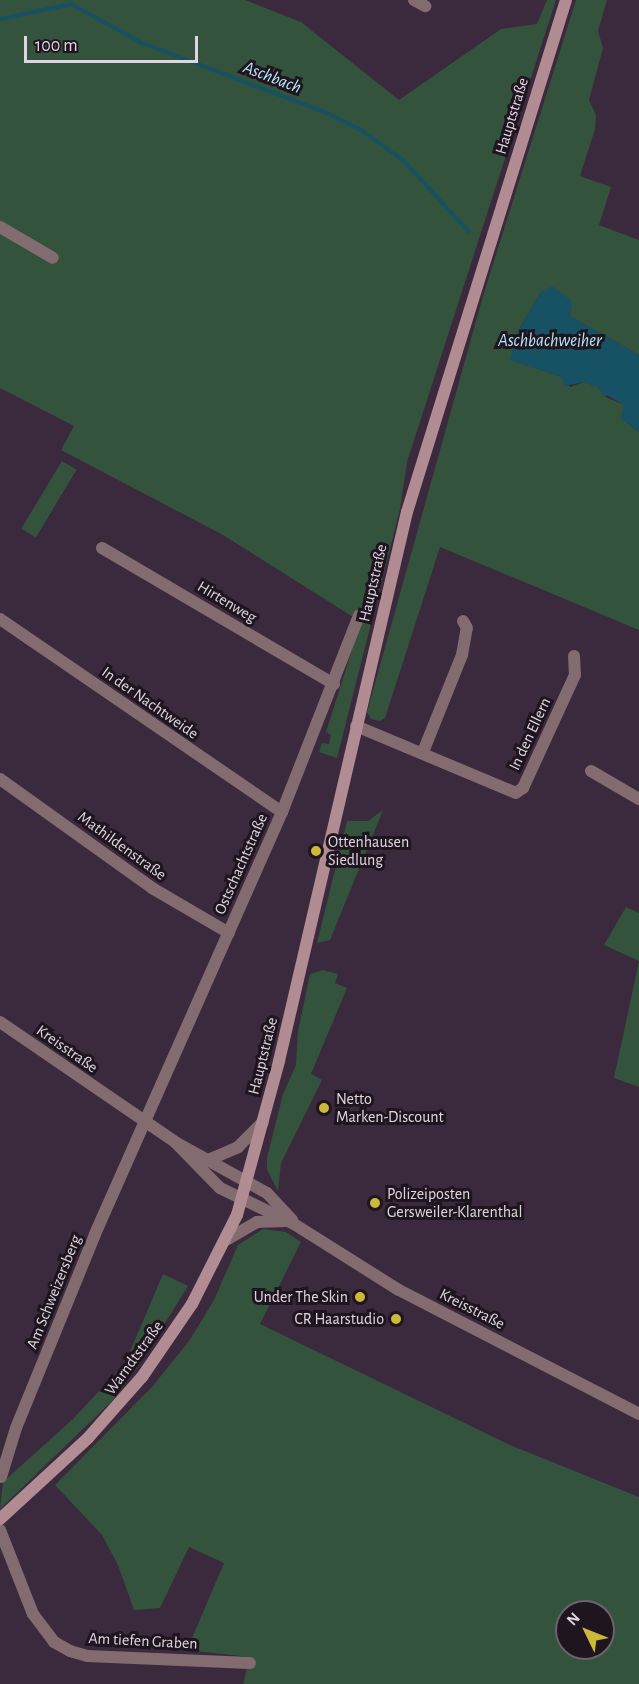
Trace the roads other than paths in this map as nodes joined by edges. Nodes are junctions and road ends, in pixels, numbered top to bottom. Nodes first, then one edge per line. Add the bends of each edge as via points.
1 (566, 0) edge
2 (0, 227) edge
3 (53, 258) dead end
4 (102, 548) dead end
5 (359, 616) dead end
6 (0, 619) edge
7 (464, 621) dead end
8 (574, 656) dead end
9 (334, 684) junction
10 (356, 726) junction
11 (423, 752) junction
12 (591, 771) dead end
13 (0, 779) edge
14 (639, 799) edge
15 (282, 812) junction
16 (229, 933) junction
17 (0, 1022) edge
18 (264, 1121) junction
19 (143, 1122) junction
20 (175, 1142) junction
21 (208, 1160) junction
22 (248, 1183) junction
23 (243, 1198) junction
24 (292, 1223) junction
25 (226, 1240) junction
26 (639, 1414) edge
27 (1, 1477) edge
28 (0, 1519) edge
29 (0, 1530) edge
30 (250, 1664) dead end

1 - 10 main road, Hauptstraße via 430,428
2 - 3 street
4 - 9 street, Hirtenweg
5 - 9 street, Ostschachtstraße
6 - 15 street, In der Nachtweide
7 - 11 street via 467,628 462,655
8 - 11 street, In den Ellern via 575,675 523,788 508,791
9 - 15 street, Ostschachtstraße
10 - 11 street, In den Ellern
10 - 18 main road, Hauptstraße
12 - 14 street
13 - 16 street, Mathildenstraße via 162,894
15 - 16 street, Ostschachtstraße
16 - 19 street, Ostschachtstraße
17 - 19 street, Kreisstraße
18 - 21 street via 238,1147
18 - 22 main road, Hauptstraße
19 - 20 street, Kreisstraße
19 - 27 street, Am Schweizersberg via 16,1428
20 - 21 street, Kreisstraße
20 - 23 street, Kreisstraße via 220,1188
21 - 22 street, Kreisstraße
22 - 23 main road, Warndtstraße
22 - 24 street, Kreisstraße via 267,1193
23 - 24 street, Kreisstraße
23 - 25 main road, Warndtstraße
24 - 25 street via 256,1222
24 - 26 street, Kreisstraße via 399,1290
25 - 28 main road, Warndtstraße via 192,1304 124,1400
29 - 30 street, Am tiefen Graben via 33,1614 54,1642 70,1652

